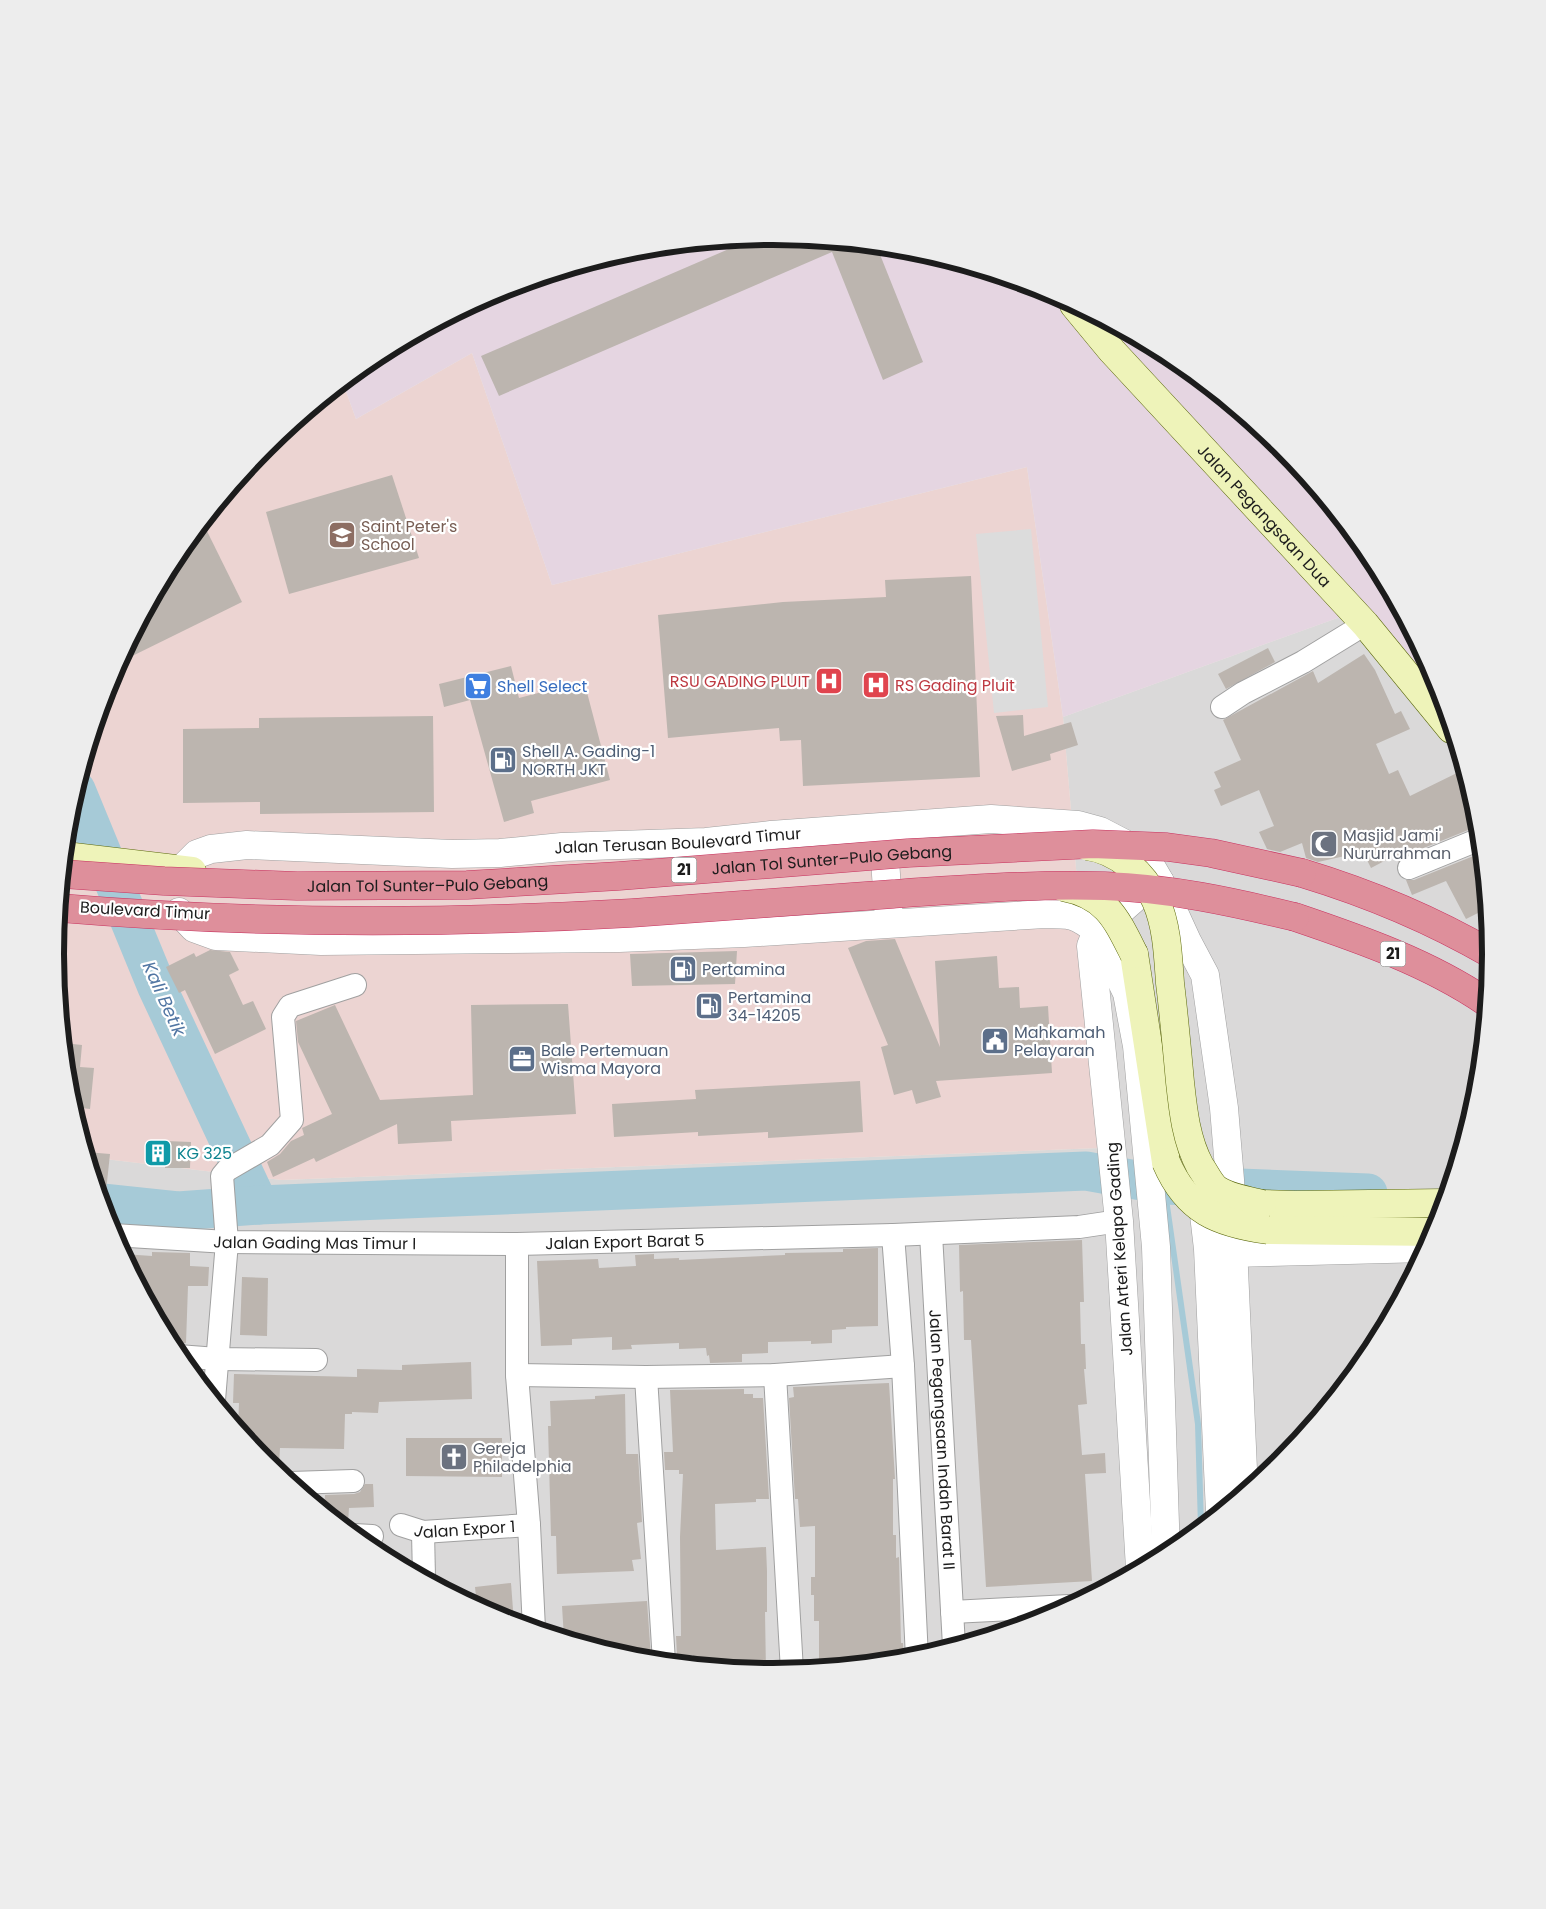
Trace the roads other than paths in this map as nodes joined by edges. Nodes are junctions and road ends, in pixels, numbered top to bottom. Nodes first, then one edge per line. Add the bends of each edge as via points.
1 (1083, 316) edge
2 (1365, 624) junction
3 (1222, 707) dead end
4 (1441, 717) edge
5 (883, 827) junction
6 (1473, 842) edge
7 (77, 857) edge
8 (1409, 868) dead end
9 (181, 870) junction
10 (69, 874) edge
11 (1160, 882) junction
12 (65, 907) edge
13 (65, 907) edge
14 (179, 912) junction
15 (890, 924) junction
16 (1097, 930) junction
17 (1186, 941) junction
18 (1482, 949) edge
19 (355, 985) dead end
20 (1481, 999) edge
21 (1437, 1203) edge
22 (1118, 1213) junction
23 (1425, 1232) edge
24 (931, 1234) junction
25 (122, 1235) edge
26 (894, 1235) junction
27 (227, 1236) junction
28 (517, 1244) junction
29 (1418, 1248) edge
30 (1224, 1249) junction
31 (189, 1357) edge
32 (217, 1359) junction
33 (316, 1360) dead end
34 (903, 1366) junction
35 (775, 1375) junction
36 (516, 1376) junction
37 (646, 1377) junction
38 (215, 1392) edge
39 (353, 1481) dead end
40 (299, 1483) edge
41 (1244, 1485) edge
42 (1220, 1505) edge
43 (401, 1525) dead end
44 (529, 1525) junction
45 (423, 1532) junction
46 (1166, 1545) edge
47 (1143, 1560) edge
48 (424, 1572) edge
49 (1051, 1607) edge
50 (952, 1612) junction
51 (534, 1622) edge
52 (954, 1641) edge
53 (916, 1649) edge
54 (664, 1655) edge
55 (792, 1663) edge

1 - 2 main road, Jalan Pegangsaan Dua
2 - 3 street
2 - 4 main road, Jalan Pegangsaan Dua
5 - 9 street, Jalan Terusan Boulevard Timur via 706,842 562,847 500,853 452,854 247,845 197,854
5 - 11 street, Jalan Terusan Boulevard Timur via 991,820 1078,826 1100,831 1125,844 1149,864
5 - 15 street
6 - 8 street
7 - 9 main road
9 - 21 main road, bridge via 529,876 965,847 1026,844 1097,848 1110,852 1133,868 1156,902 1166,936 1183,1114 1193,1153 1216,1189 1262,1204
10 - 18 highway, Jalan Tol Sunter–Pulo Gebang / 21, bridge via 297,886 467,885 908,853 1093,844 1139,845 1211,853 1302,873 1388,903
11 - 16 street via 1137,896
11 - 17 street
12 - 14 main road, Boulevard Timur, bridge
13 - 20 highway, 21, bridge via 231,919 480,920 631,913 985,888 1105,886 1201,896 1295,917 1390,952
14 - 15 street via 194,928 216,936 284,941 618,938
14 - 23 main road, Boulevard Timur, bridge via 323,919 537,915 1032,884 1074,889 1088,893 1109,911 1119,923 1134,954 1166,1162 1184,1194 1203,1212 1247,1227
15 - 16 street via 1070,914
16 - 22 street, Jalan Arteri Kelapa Gading via 1091,946
16 - 46 street, Jalan Arteri Kelapa Gading via 1127,993 1137,1046 1157,1267
17 - 30 street, bridge via 1183,976 1194,1129
17 - 30 street, bridge via 1205,975 1224,1108 1230,1180
19 - 27 street via 290,1006 283,1017 292,1120 270,1145 222,1176
22 - 24 street, Jalan Export Barat 5 via 1079,1227
22 - 47 street, Jalan Arteri Kelapa Gading
24 - 26 street, Jalan Export Barat 5
24 - 50 street, Jalan Pegangsaan Indah Barat II
25 - 27 street, Jalan Gading Mas Timur I
26 - 28 street, Jalan Export Barat 5
26 - 34 street
27 - 28 street, Jalan Gading Mas Timur I
27 - 32 street
28 - 36 street
29 - 30 street
30 - 41 street via 1244,1452
30 - 42 street
31 - 32 street
32 - 33 street
32 - 38 street
34 - 35 street
34 - 53 street
35 - 37 street
35 - 55 street
36 - 37 street
36 - 44 street
37 - 54 street
39 - 40 street
43 - 45 street, Jalan Expor 1
44 - 45 street, Jalan Expor 1
44 - 51 street
45 - 48 street
49 - 50 street
50 - 52 street, Jalan Pegangsaan Indah Barat II

